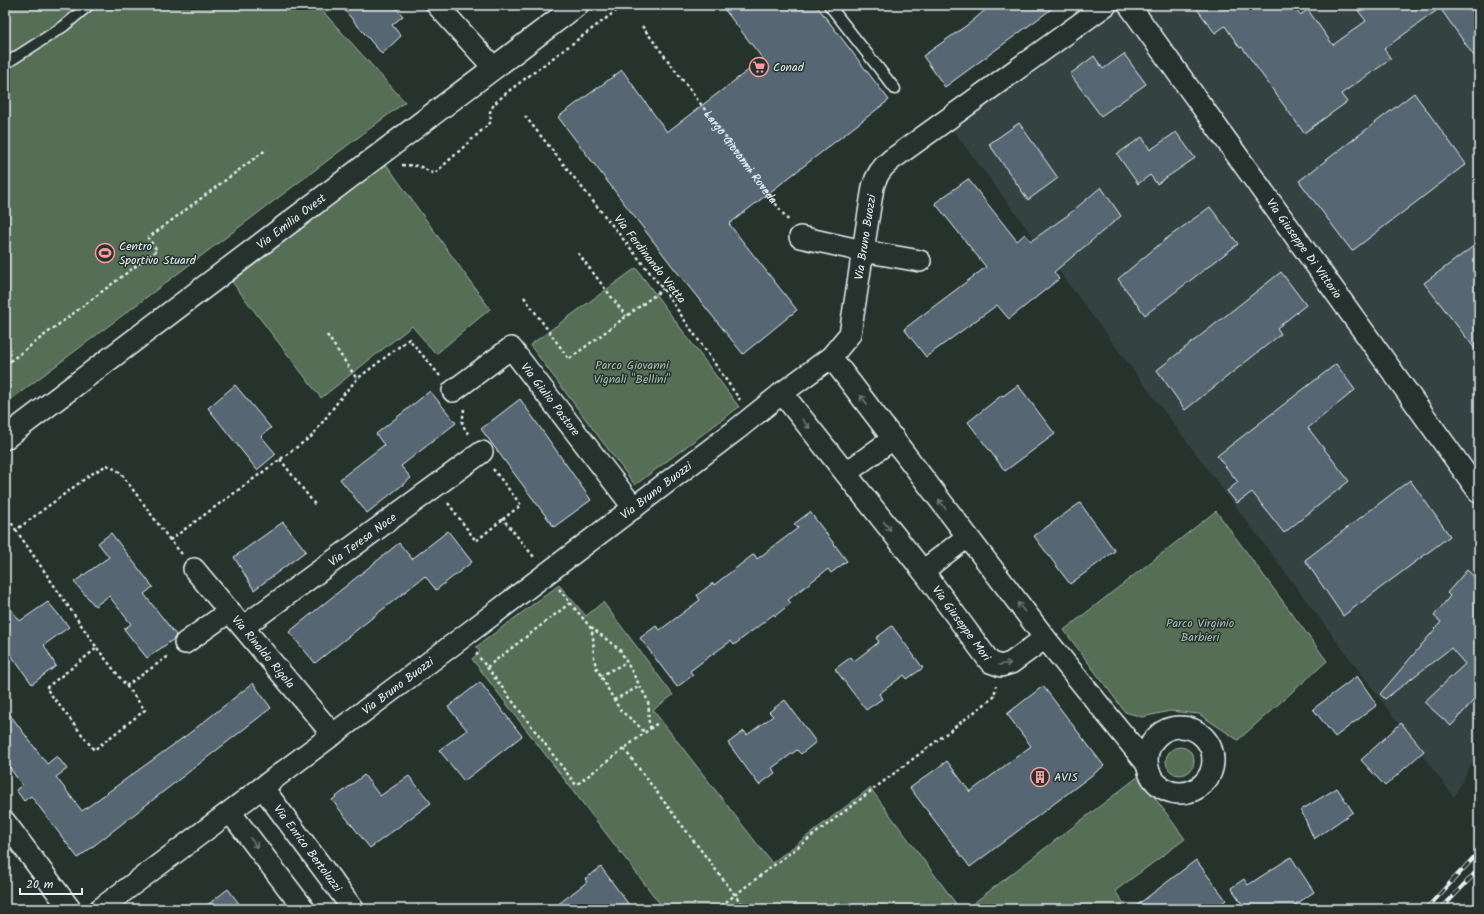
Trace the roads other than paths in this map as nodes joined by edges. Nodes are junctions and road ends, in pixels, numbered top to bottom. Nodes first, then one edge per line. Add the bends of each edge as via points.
1 (89, 5) edge
2 (437, 5) edge
3 (577, 5) edge
4 (829, 5) edge
5 (1106, 5) edge
6 (1129, 5) edge
7 (5, 64) edge
8 (494, 68) junction
9 (895, 89) dead end
10 (800, 237) road end
11 (863, 251) junction
12 (920, 261) dead end
13 (831, 357) junction
14 (453, 391) dead end
15 (782, 393) junction
16 (894, 438) junction
17 (8, 448) edge
18 (487, 464) dead end
19 (846, 473) junction
20 (1479, 492) edge
21 (634, 508) junction
22 (967, 538) junction
23 (194, 569) dead end
24 (922, 571) junction
25 (230, 611) junction
26 (243, 627) junction
27 (1045, 638) junction
28 (185, 643) road end
29 (1117, 727) junction
30 (333, 735) junction
31 (1158, 736) junction
32 (1147, 764) junction
33 (263, 788) junction
34 (230, 812) junction
35 (5, 822) edge
36 (68, 908) edge
37 (100, 909) edge
38 (304, 909) edge
39 (353, 909) edge

1 - 7 lane via 64,26
2 - 8 street
3 - 8 street, Via Emilia Ovest
4 - 9 lane
5 - 11 street, Via Bruno Buozzi via 885,165 875,179
6 - 20 street, Via Giuseppe Di Vittorio
8 - 17 street, Via Emilia Ovest
10 - 11 street
11 - 12 street
11 - 13 street, Via Bruno Buozzi via 850,334
13 - 15 street, Via Bruno Buozzi
16 -> 13 street
14 - 21 street, Via Giulio Pastore via 511,348
15 -> 19 street, Via Giuseppe Mori
15 - 21 street, Via Bruno Buozzi
16 - 19 street
22 -> 16 street
18 - 26 street, Via Teresa Noce
19 -> 24 street, Via Giuseppe Mori
21 - 30 street, Via Bruno Buozzi
22 - 24 street
27 -> 22 street
23 - 25 street, Via Rinaldo Rigola
24 -> 27 street, Via Giuseppe Mori via 990,662 1001,666 1011,663
25 - 26 street, Via Rinaldo Rigola
25 - 28 street
26 - 30 street, Via Rinaldo Rigola
27 - 29 street
29 - 31 street
29 - 32 street
30 - 33 street, Via Bruno Buozzi
31 - 32 street via 1151,744
31 - 32 street via 1177,727 1197,731 1211,747 1214,757 1213,769 1200,787 1178,794 1167,791 1158,784
33 - 34 street, Via Bruno Buozzi
33 - 39 street, Via Enrico Bertoluzzi
34 - 37 street, Via Bruno Buozzi
34 -> 38 street
35 - 36 street

